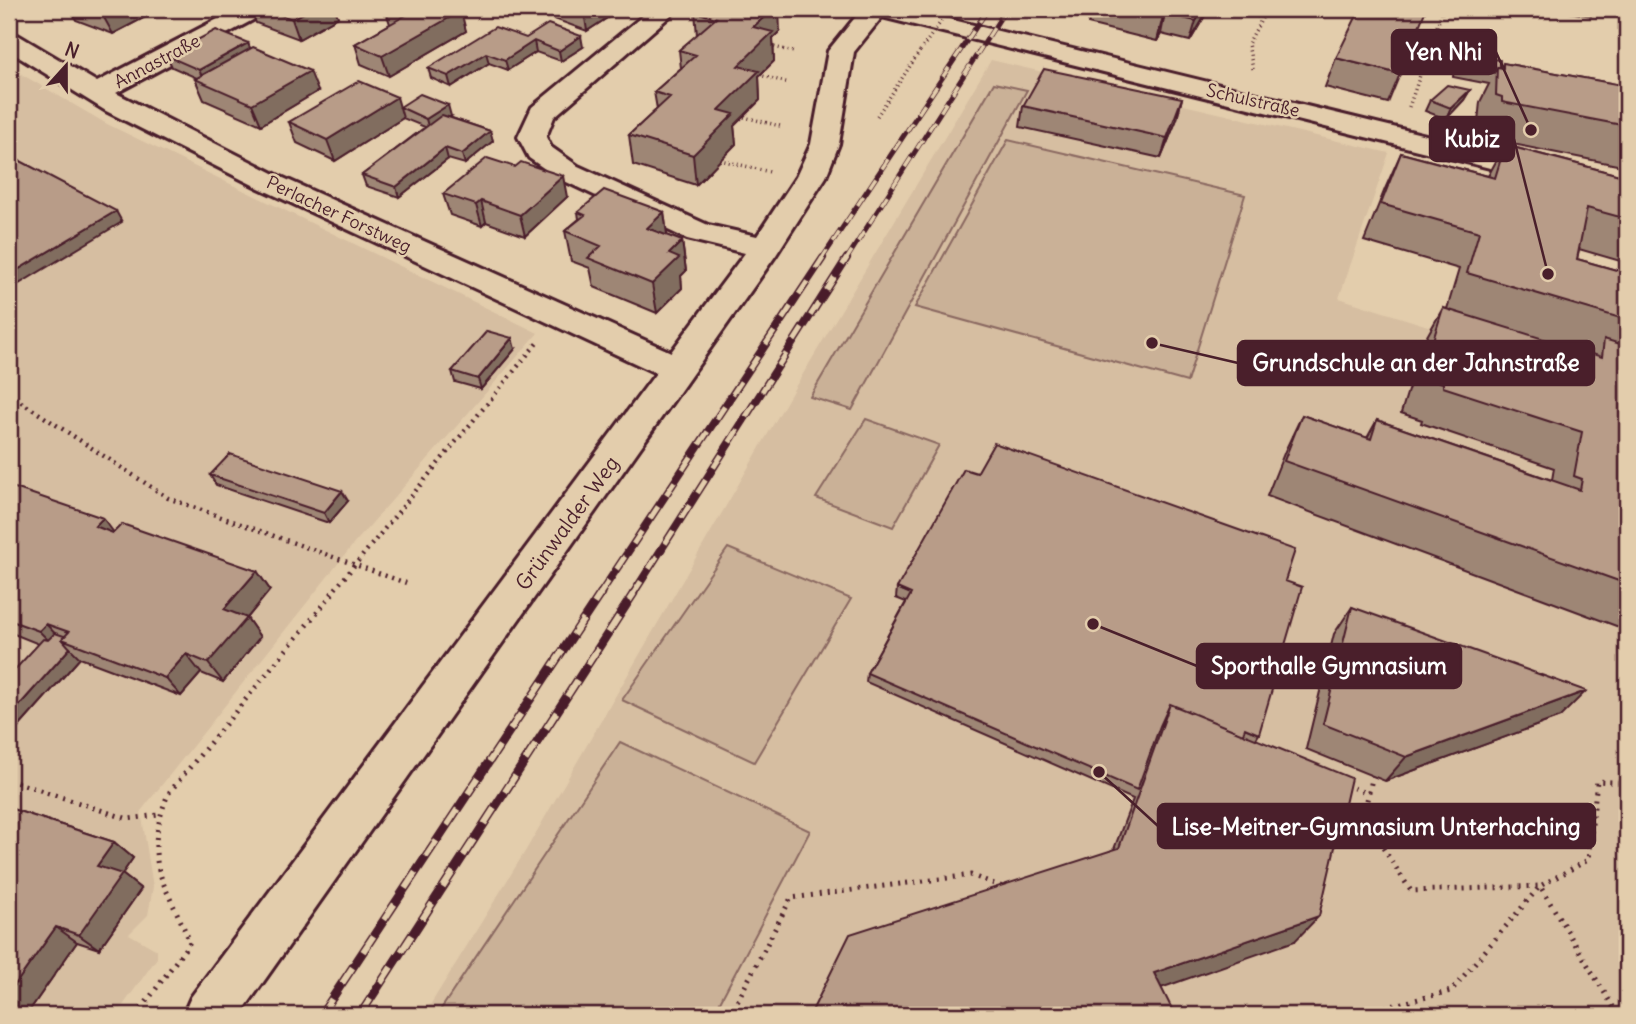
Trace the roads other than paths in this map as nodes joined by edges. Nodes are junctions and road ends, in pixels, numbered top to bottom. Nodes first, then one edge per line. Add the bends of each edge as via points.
1 (255, 9) edge
2 (666, 9) edge
3 (877, 9) edge
4 (9, 40) edge
5 (96, 93) junction
6 (1627, 193) edge
7 (765, 248) junction
8 (678, 369) junction
9 (209, 1015) edge

1 - 5 street, Annastraße
2 - 7 street via 542,113 532,137 539,152 568,172 698,232
3 - 6 street, Schulstraße
3 - 7 street, Grünwalder Weg via 841,51 825,144 811,177
4 - 5 street, Perlacher Forstweg
5 - 8 street, Perlacher Forstweg via 269,182
7 - 8 street, Grünwalder Weg
8 - 9 street, Grünwalder Weg

